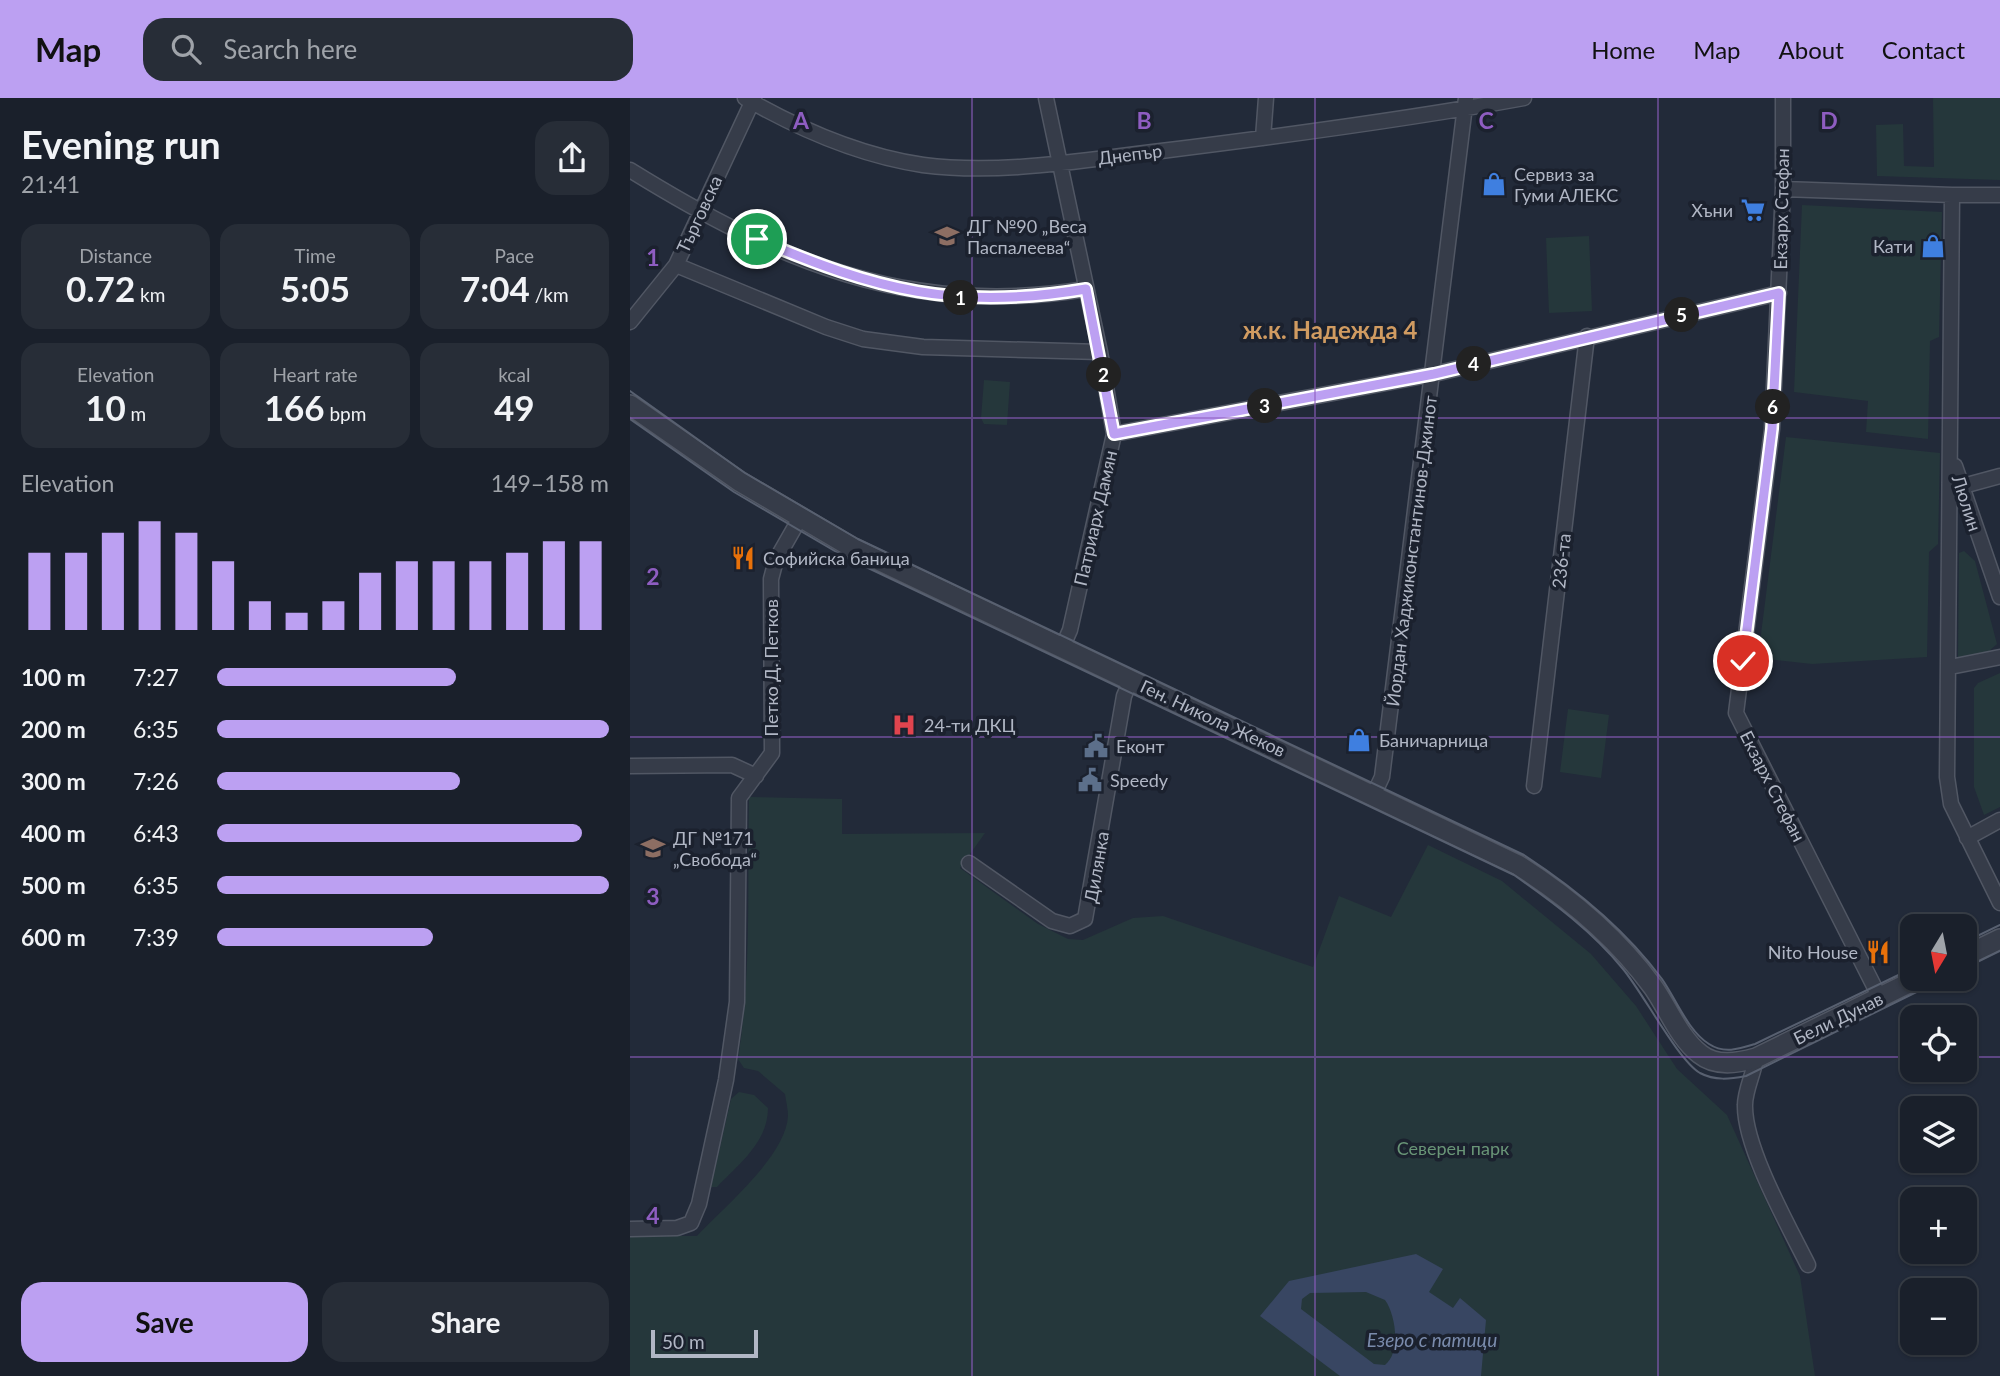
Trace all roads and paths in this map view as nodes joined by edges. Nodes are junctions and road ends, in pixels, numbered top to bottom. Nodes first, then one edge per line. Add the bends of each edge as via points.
1 (1046, 98) edge
2 (1266, 98) edge
3 (1524, 98) edge
4 (1783, 98) edge
5 (751, 99) edge
6 (1465, 104) edge
7 (1263, 138) junction
8 (1061, 163) junction
9 (630, 170) edge
10 (1783, 189) junction
11 (1952, 195) junction
12 (2000, 195) edge
13 (700, 213) junction
14 (676, 265) junction
15 (1086, 289) junction
16 (1779, 293) junction
17 (630, 322) edge
18 (1587, 336) junction
19 (1100, 352) junction
20 (1434, 374) junction
21 (630, 405) edge
22 (1114, 434) junction
23 (2000, 476) edge
24 (1955, 488) junction
25 (800, 518) junction
26 (2000, 597) edge
27 (1062, 648) junction
28 (2000, 657) edge
29 (1950, 667) junction
30 (1131, 680) junction
31 (630, 766) edge
32 (756, 776) junction
33 (1534, 786) dead end
34 (1374, 794) junction
35 (2000, 820) edge
36 (1967, 838) junction
37 (969, 863) dead end
38 (2000, 903) edge
39 (2000, 939) edge
40 (1978, 950) edge
41 (1900, 988) edge
42 (1880, 998) junction
43 (1756, 1058) junction
44 (630, 1228) edge
45 (1808, 1265) dead end

1 - 8 street, Патриарх Дамян
2 - 7 street
3 - 6 street, Днепър
4 - 10 street, Екзарх Стефан
5 - 8 street, Днепър via 854,148 920,164 978,168
5 - 13 street, Търговска
6 - 7 street, Днепър
6 - 20 street, Йордан Хаджиконстантинов-Джинот
7 - 8 street, Днепър
8 - 15 street, Патриарх Дамян
9 - 13 street
10 - 11 street
10 - 16 street, Екзарх Стефан
11 - 12 street
11 - 24 street via 1950,448
13 - 14 street, Търговска
13 - 15 street via 815,264 902,290 1000,299
14 - 17 street, Търговска
14 - 19 street via 863,339 923,347
15 - 19 street, Патриарх Дамян
16 - 18 street
16 - 42 street, Екзарх Стефан via 1772,429 1736,713
18 - 20 street
18 - 33 street, 236-та
19 - 22 street, Патриарх Дамян
20 - 22 street
20 - 34 street, Йордан Хаджиконстантинов-Джинот via 1382,777
21 - 25 street, Ген. Никола Жеков
22 - 27 street, Патриарх Дамян via 1070,630
23 - 24 street
24 - 26 street, Люлин
24 - 29 street
25 - 27 street, Ген. Никола Жеков via 885,565
25 - 32 street, Петко Д. Петков via 776,560 771,579 772,753
27 - 30 street, Ген. Никола Жеков
28 - 29 street
29 - 36 street via 1947,778 1951,804
30 - 34 street, Ген. Никола Жеков
30 - 37 street, Дилянка via 1124,696 1085,919 1070,926 1052,922
31 - 32 street via 732,765
32 - 44 street, Петко Д. Петков via 739,798 737,1002 726,1080 699,1204 691,1223 677,1228
34 - 43 street, Ген. Никола Жеков via 1495,851 1576,906 1632,961 1700,1054 1721,1063
35 - 36 street
36 - 38 street
39 - 40 street
41 - 42 street, Бели Дунав
42 - 43 street, Бели Дунав
43 - 45 street via 1744,1100 1745,1120

